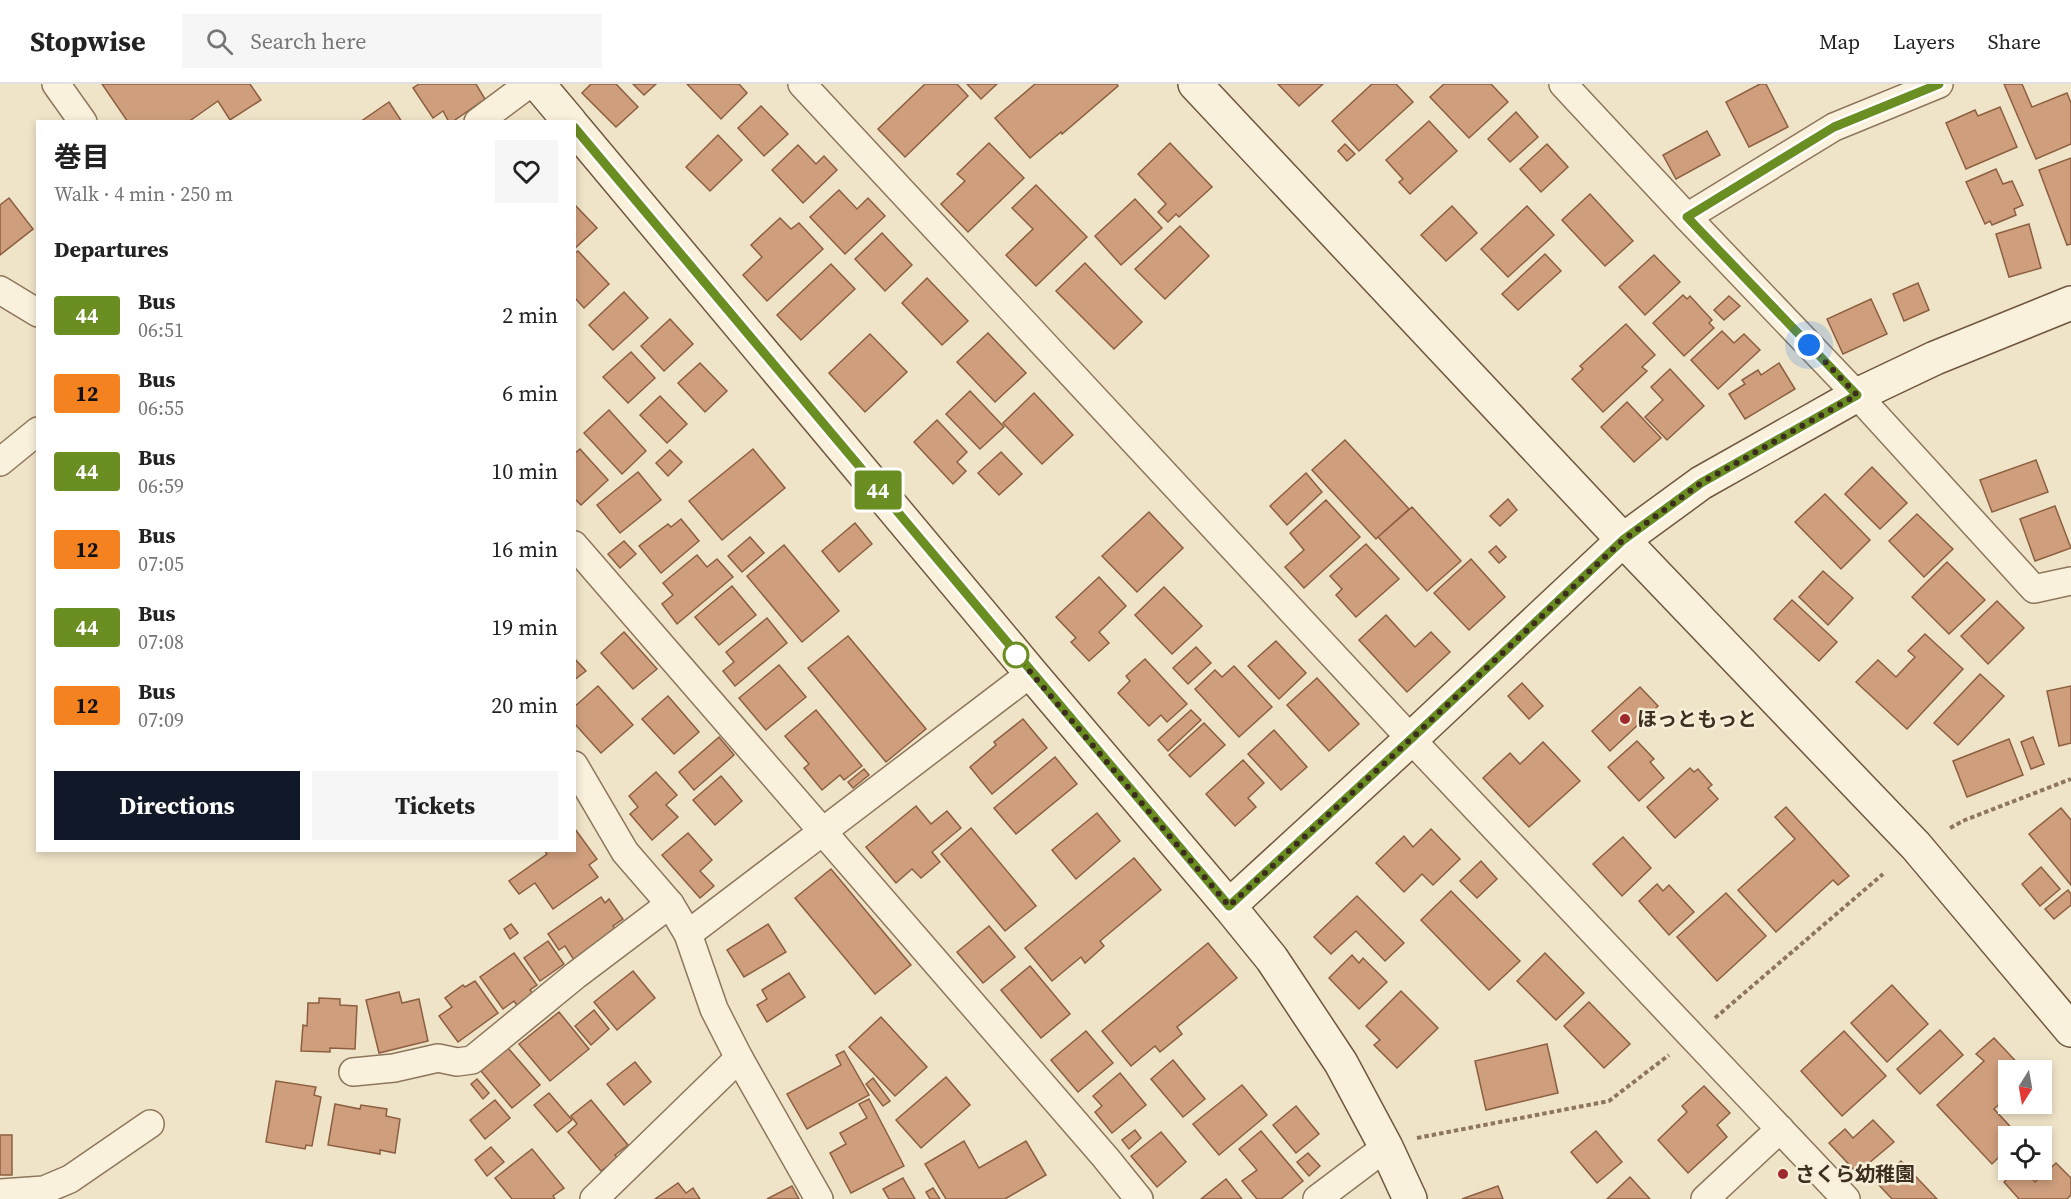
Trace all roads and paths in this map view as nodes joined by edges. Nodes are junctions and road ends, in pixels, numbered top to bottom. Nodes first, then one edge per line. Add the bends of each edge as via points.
1 (56, 84) edge
2 (529, 84) edge
3 (538, 84) edge
4 (802, 84) edge
5 (1195, 84) edge
6 (1563, 84) edge
7 (1939, 84) edge
8 (82, 120) edge
9 (481, 120) edge
10 (568, 120) edge
11 (576, 129) edge
12 (1687, 217) junction
13 (0, 290) edge
14 (2071, 303) edge
15 (36, 312) edge
16 (1857, 395) junction
17 (36, 433) edge
18 (0, 462) edge
19 (1623, 540) junction
20 (576, 547) edge
21 (2071, 581) edge
22 (1031, 673) junction
23 (1411, 739) junction
24 (576, 768) edge
25 (2071, 779) edge
26 (1950, 828) dead end
27 (821, 831) junction
28 (670, 904) junction
29 (1229, 906) junction
30 (688, 934) junction
31 (2071, 1030) edge
32 (739, 1058) junction
33 (352, 1072) dead end
34 (150, 1125) dead end
35 (1780, 1129) junction
36 (1386, 1147) junction
37 (0, 1192) edge
38 (594, 1199) edge
39 (819, 1199) edge
40 (1139, 1199) edge
41 (1317, 1199) edge
42 (1410, 1199) edge
43 (1705, 1199) edge
44 (1846, 1199) edge

1 - 8 street
2 - 9 street
3 - 10 street
4 - 23 street
5 - 19 street
6 - 12 street
7 - 12 street via 1834,127
11 - 22 street
12 - 16 street
13 - 15 street
14 - 16 street via 1935,358
16 - 19 street via 1701,483
16 - 21 street via 2034,589
17 - 18 street
19 - 23 street
19 - 31 street via 1916,846
20 - 27 street
22 - 27 street
22 - 29 street
23 - 29 street
23 - 35 street
24 - 28 street via 625,852
25 - 26 path
27 - 30 street
27 - 40 street
28 - 30 street
28 - 33 street via 472,1060 438,1058
29 - 36 street via 1272,960 1341,1063
30 - 32 street via 714,1009
32 - 38 street
32 - 39 street
34 - 37 street via 70,1179 44,1190
35 - 43 street
35 - 44 street
36 - 41 street
36 - 42 street

